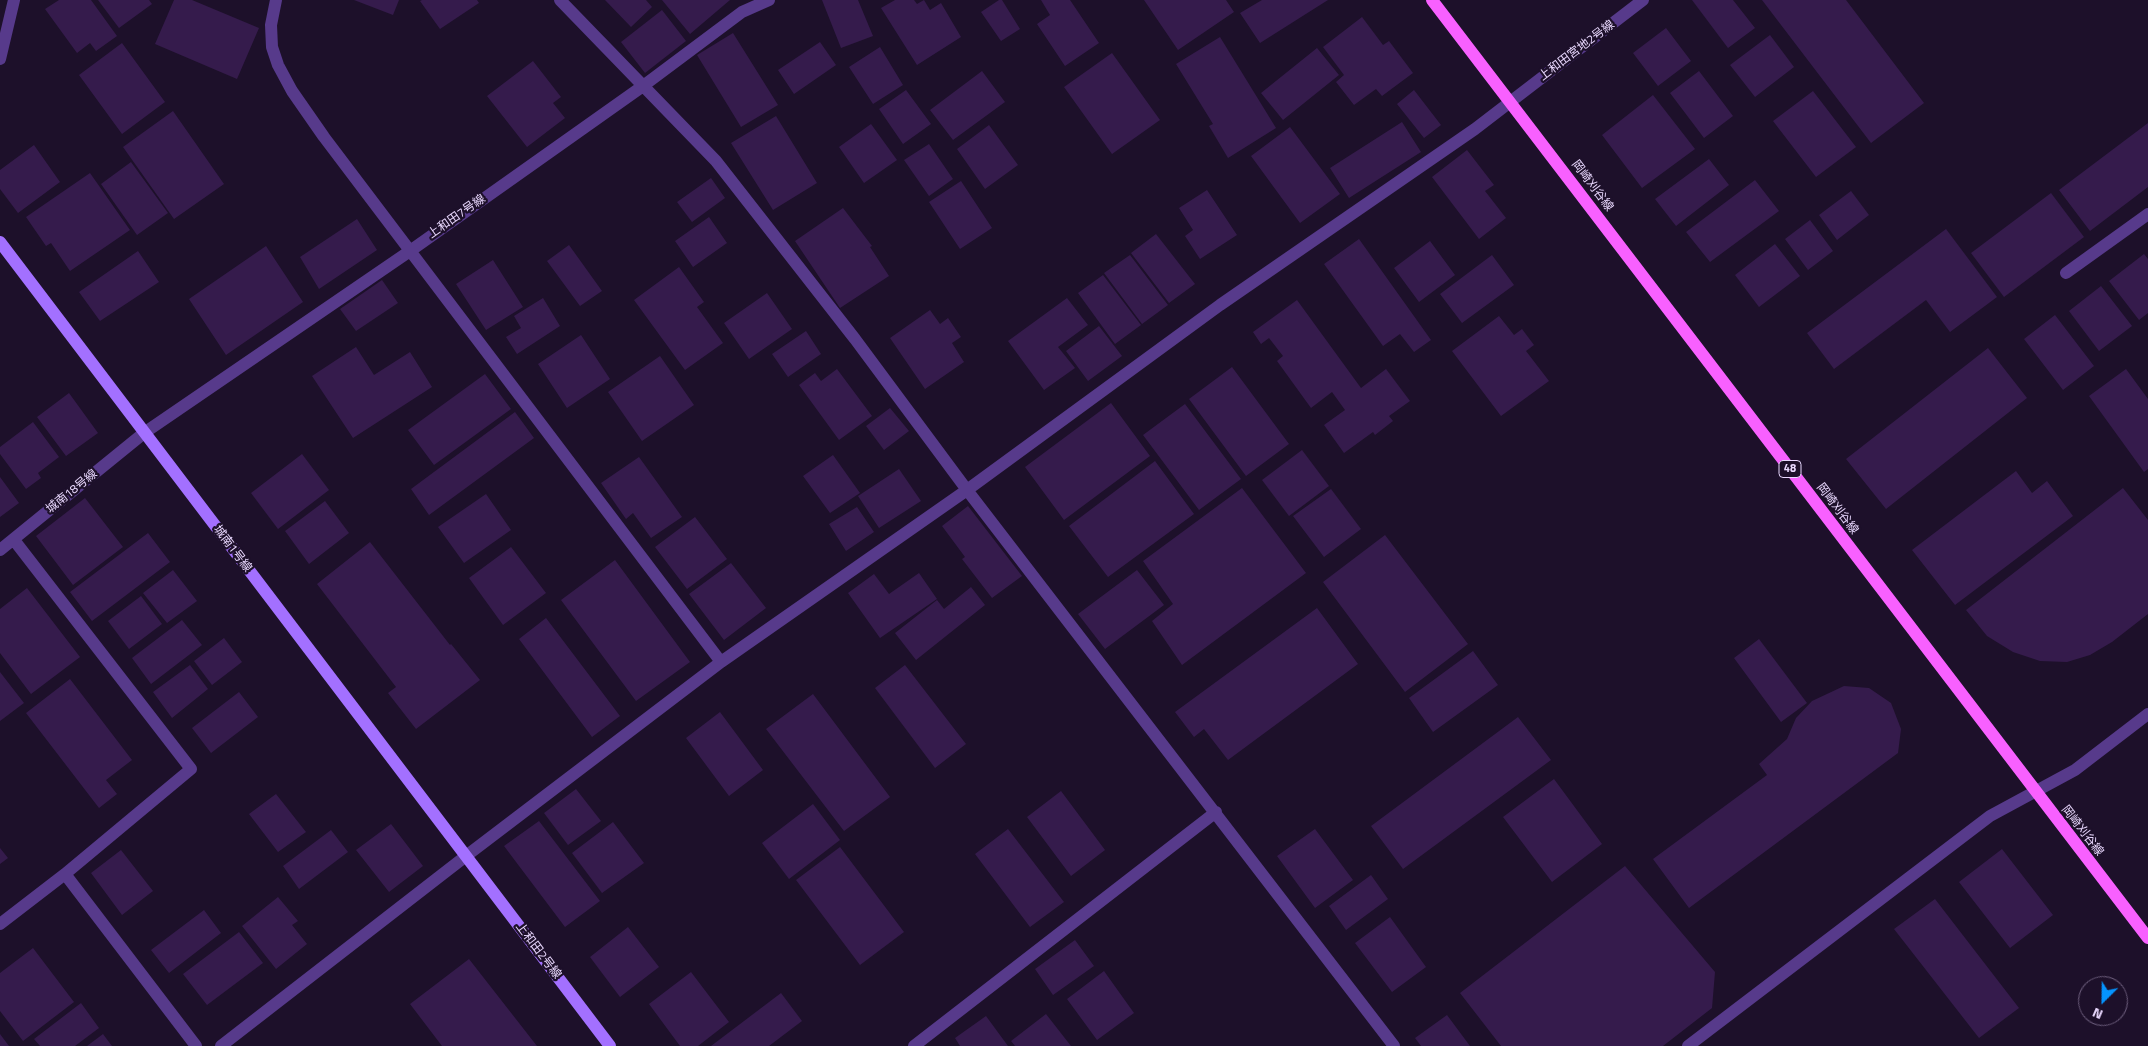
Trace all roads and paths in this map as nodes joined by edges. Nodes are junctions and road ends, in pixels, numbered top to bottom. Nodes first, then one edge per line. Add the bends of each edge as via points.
1 (14, 0) edge
2 (276, 0) edge
3 (560, 0) edge
4 (769, 0) edge
5 (1432, 0) edge
6 (1643, 0) edge
7 (0, 59) edge
8 (643, 86) junction
9 (1511, 102) junction
10 (2148, 214) edge
11 (0, 242) edge
12 (410, 251) junction
13 (2066, 273) dead end
14 (144, 434) junction
15 (968, 490) junction
16 (14, 540) junction
17 (0, 550) edge
18 (721, 662) junction
19 (2148, 714) edge
20 (2034, 791) junction
21 (1216, 812) junction
22 (466, 856) junction
23 (65, 874) junction
24 (0, 924) edge
25 (2148, 938) edge
26 (196, 1046) edge
27 (221, 1046) edge
28 (610, 1046) edge
29 (914, 1046) edge
30 (1394, 1046) edge
31 (1688, 1046) edge

1 - 7 street
2 - 12 street via 271,25 272,47 278,65 324,137
3 - 8 street
4 - 8 street, 上和田7号線 via 742,12
5 - 9 main road, 岡崎刈谷線 / 48
6 - 9 street, 上和田宮地2号線
8 - 12 street, 上和田7号線
8 - 15 street via 716,160
9 - 15 street, 上和田宮地2号線 via 1220,305
9 - 20 main road, 岡崎刈谷線 / 48
10 - 13 street
11 - 14 street, 城南1号線
12 - 14 street, 上和田7号線
12 - 18 street
14 - 16 street, 城南18号線
14 - 22 street, 城南1号線
15 - 18 street, 上和田宮地2号線
15 - 21 street
16 - 17 street, 城南18号線
16 - 23 street via 191,769
18 - 22 street, 上和田宮地2号線
19 - 20 street via 2075,770
20 - 25 main road, 岡崎刈谷線 / 48
20 - 31 street via 1990,816
21 - 29 street
21 - 30 street
22 - 27 street, 上和田宮地2号線
22 - 28 street, 上和田2号線
23 - 24 street
23 - 26 street

